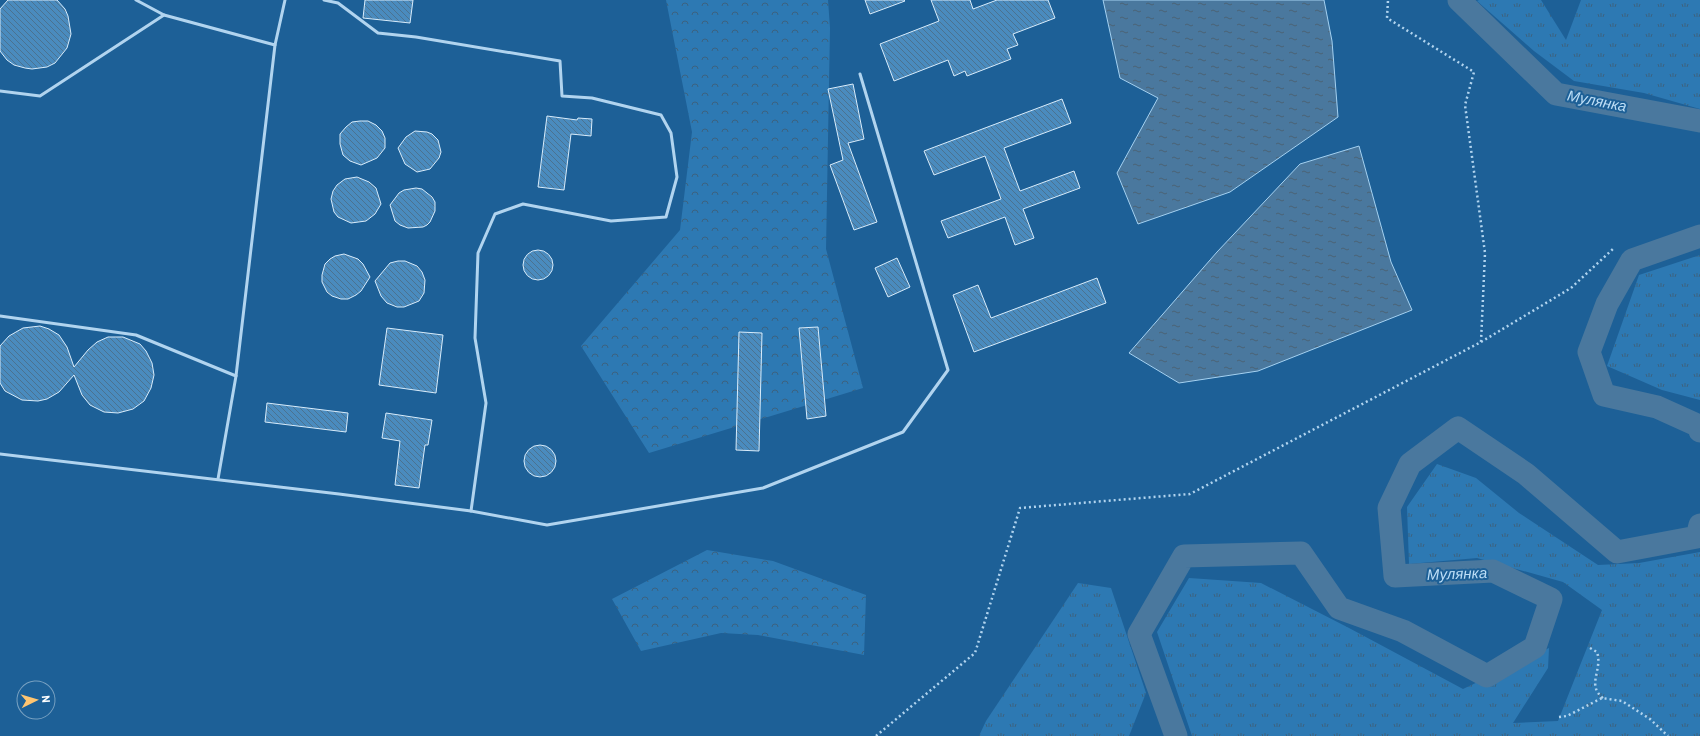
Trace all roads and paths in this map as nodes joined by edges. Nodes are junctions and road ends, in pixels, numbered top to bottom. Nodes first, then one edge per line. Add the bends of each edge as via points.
1 (136, 0) edge
2 (285, 0) edge
3 (324, 0) edge
4 (1388, 0) edge
5 (164, 15) junction
6 (275, 45) junction
7 (860, 74) dead end
8 (0, 91) edge
9 (1614, 248) dead end
10 (0, 316) edge
11 (1481, 342) junction
12 (236, 376) junction
13 (0, 454) edge
14 (218, 479) junction
15 (471, 511) junction
16 (1590, 648) dead end
17 (1604, 698) junction
18 (1559, 717) dead end
19 (876, 736) edge
20 (1668, 736) edge

1 - 5 lane
2 - 6 lane
3 - 15 lane via 338,3 378,33 560,61 562,96 592,98 661,115 672,133 677,177 666,217 611,221 523,204 495,214 478,253 474,338 486,403
4 - 11 path via 1387,18 1474,72 1465,105 1485,253
5 - 6 lane
5 - 8 lane via 40,96
6 - 12 lane
7 - 15 lane via 948,370 903,432 763,488 547,525
9 - 11 path via 1571,288
10 - 12 lane via 136,335
11 - 19 path via 1190,494 1020,508 976,653
12 - 14 lane
13 - 14 lane
14 - 15 lane
16 - 17 path via 1597,652 1600,659 1594,685 1597,693
17 - 18 path via 1567,716
17 - 20 path via 1622,701 1650,719

